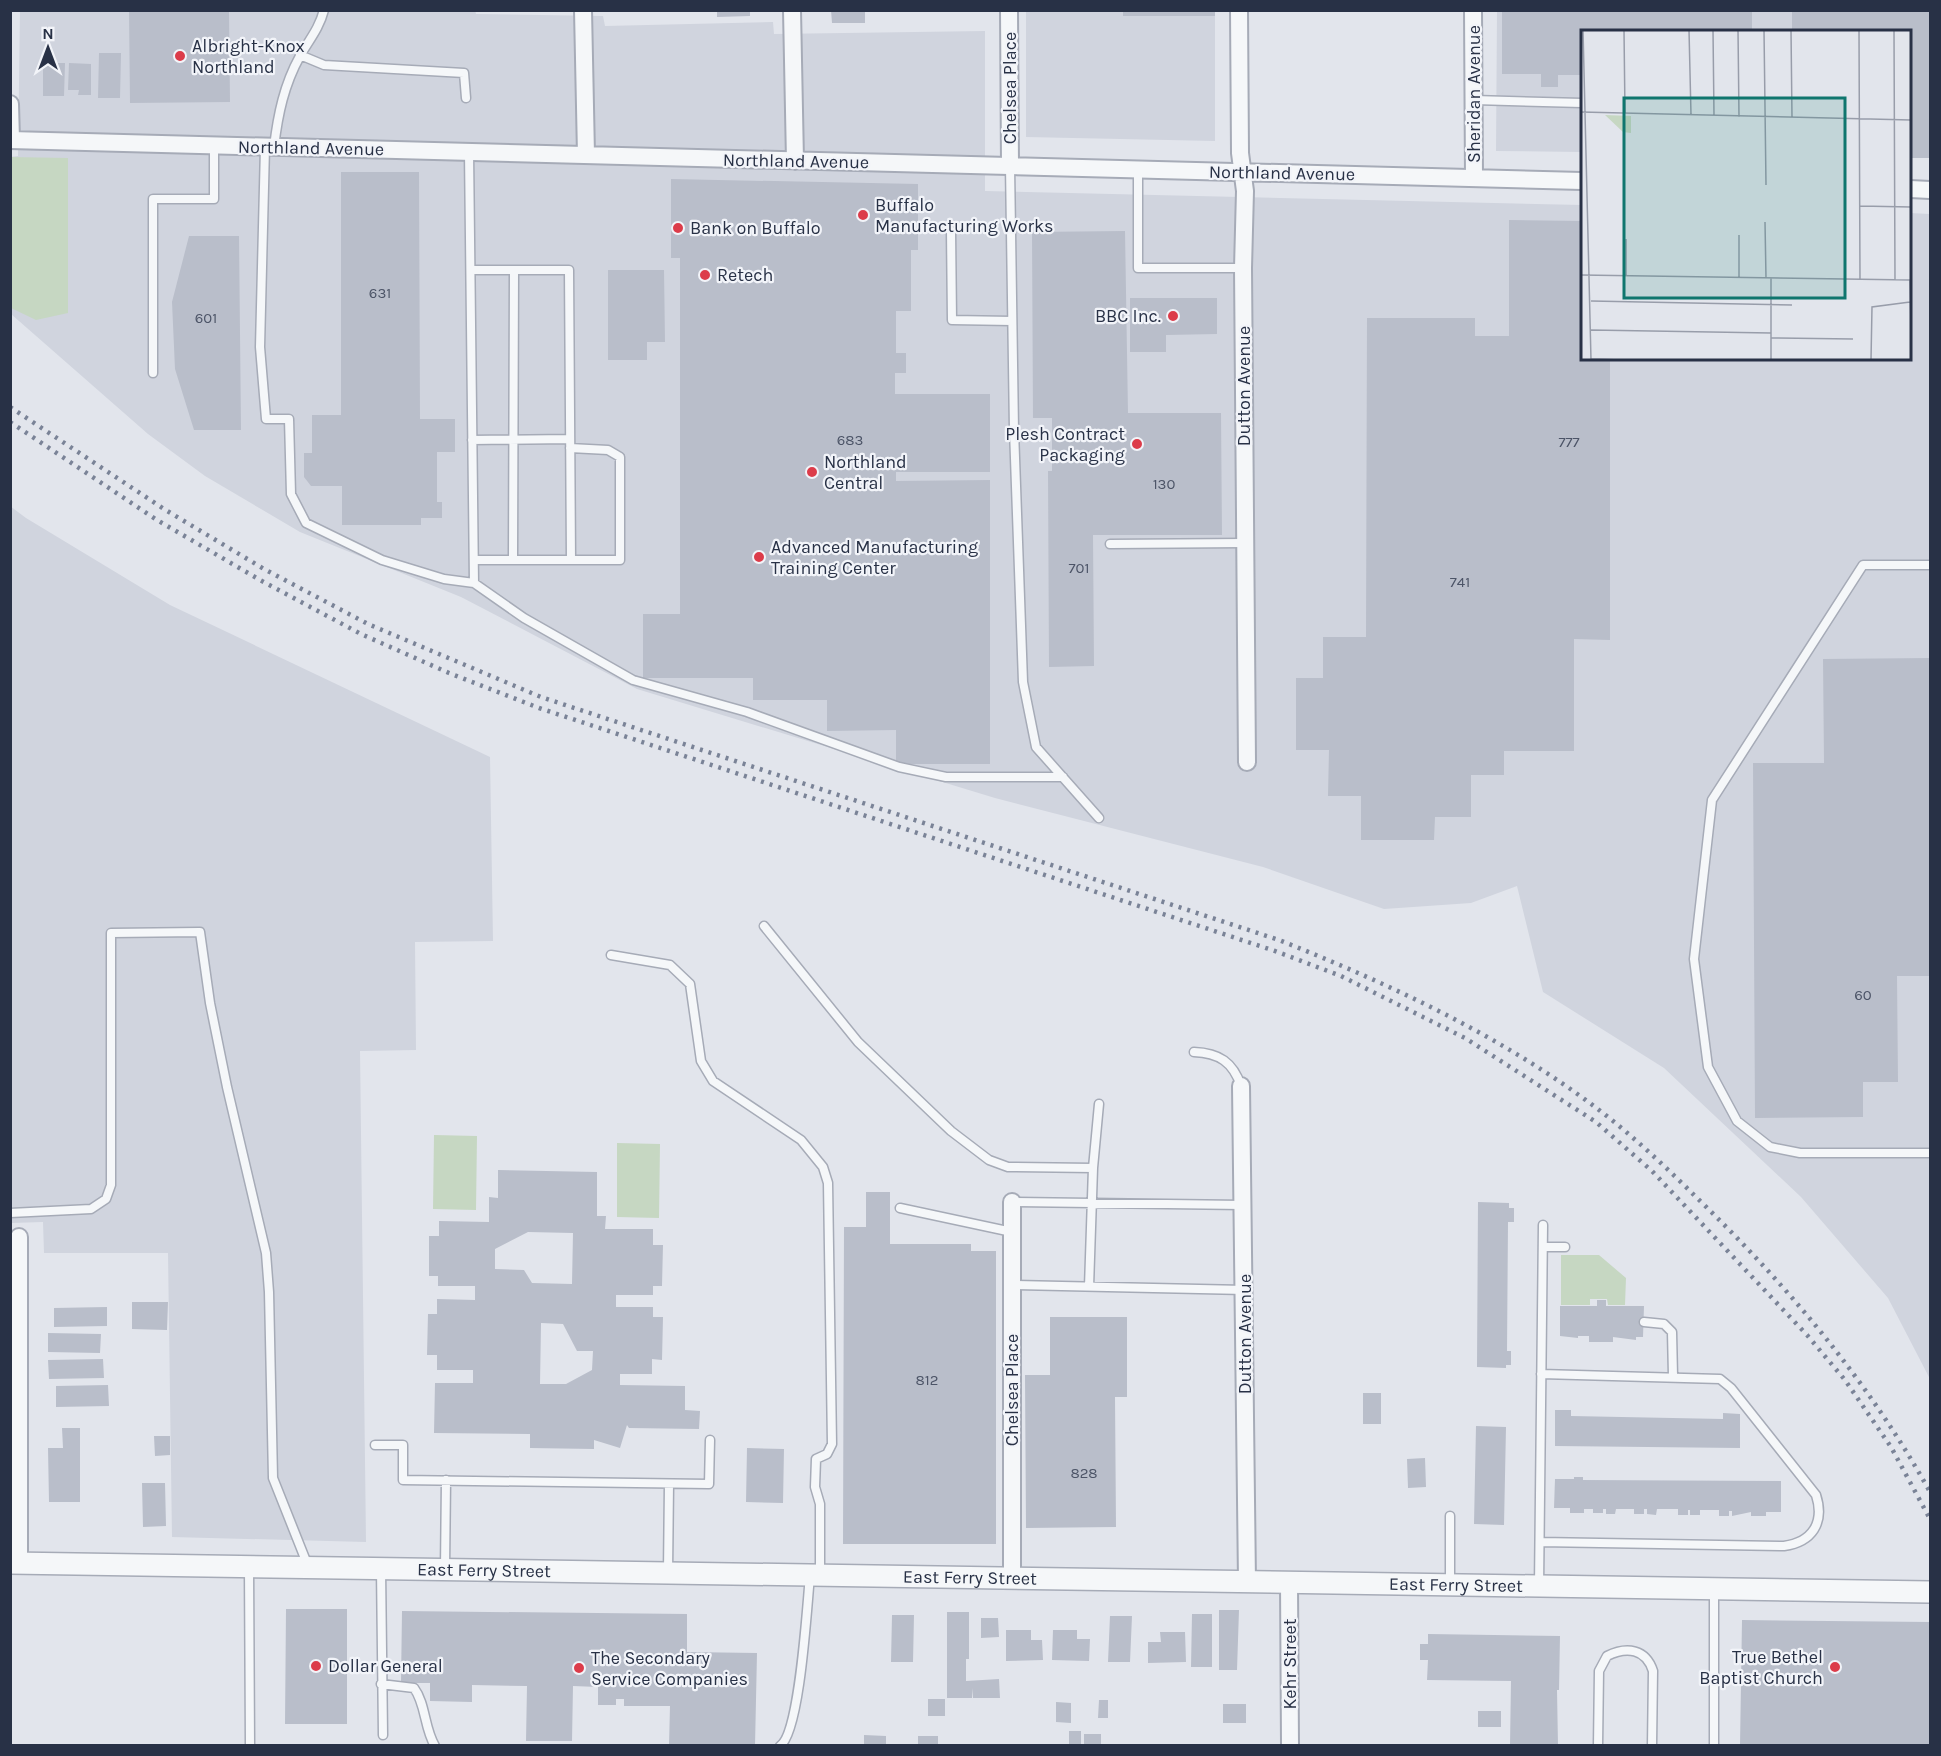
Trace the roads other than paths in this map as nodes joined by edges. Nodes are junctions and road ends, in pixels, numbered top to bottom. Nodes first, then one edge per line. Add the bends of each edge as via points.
1 (324, 10) edge
2 (584, 10) edge
3 (792, 10) edge
4 (1009, 10) edge
5 (1239, 10) edge
6 (1473, 10) edge
7 (300, 56) junction
8 (466, 98) dead end
9 (1474, 100) junction
10 (1581, 103) edge
11 (10, 104) edge
12 (11, 140) edge
13 (214, 146) junction
14 (269, 147) junction
15 (469, 152) junction
16 (586, 155) junction
17 (795, 161) junction
18 (1010, 166) junction
19 (1138, 169) junction
20 (1243, 172) junction
21 (1474, 178) junction
22 (1581, 181) edge
23 (1911, 189) edge
24 (1930, 190) edge
25 (951, 231) dead end
26 (1243, 268) junction
27 (471, 270) junction
28 (514, 270) junction
29 (1012, 321) junction
30 (153, 373) dead end
31 (514, 439) junction
32 (472, 440) junction
33 (570, 443) junction
34 (1245, 543) junction
35 (1110, 544) dead end
36 (474, 560) junction
37 (513, 560) junction
38 (571, 560) junction
39 (1930, 565) edge
40 (474, 583) junction
41 (1247, 762) dead end
42 (1063, 777) junction
43 (1099, 818) dead end
44 (765, 926) dead end
45 (611, 955) dead end
46 (1194, 1052) dead end
47 (1241, 1086) joint
48 (1099, 1104) dead end
49 (1930, 1153) edge
50 (1093, 1168) junction
51 (1012, 1202) joint
52 (1090, 1203) junction
53 (1244, 1205) junction
54 (900, 1208) dead end
55 (10, 1213) edge
56 (1543, 1225) dead end
57 (1012, 1232) junction
58 (19, 1237) dead end
59 (1543, 1247) junction
60 (1565, 1247) dead end
61 (1012, 1286) junction
62 (1089, 1287) junction
63 (1245, 1290) junction
64 (1644, 1322) dead end
65 (1541, 1374) junction
66 (1673, 1376) junction
67 (710, 1440) dead end
68 (375, 1445) dead end
69 (446, 1480) junction
70 (669, 1484) junction
71 (1450, 1516) dead end
72 (1539, 1542) junction
73 (15, 1563) edge
74 (249, 1567) junction
75 (309, 1568) junction
76 (381, 1569) junction
77 (445, 1569) junction
78 (668, 1572) junction
79 (815, 1576) junction
80 (1012, 1579) junction
81 (1247, 1582) junction
82 (1289, 1583) junction
83 (1450, 1585) junction
84 (1539, 1586) junction
85 (1714, 1590) junction
86 (1930, 1592) edge
87 (381, 1684) junction
88 (383, 1735) dead end
89 (250, 1746) edge
90 (435, 1746) edge
91 (780, 1746) edge
92 (1290, 1746) edge
93 (1598, 1746) edge
94 (1652, 1746) edge
95 (1714, 1746) edge

1 - 7 lane via 320,27
2 - 16 street
3 - 17 street
4 - 18 street, Chelsea Place
5 - 20 street, Dutton Avenue
6 - 9 street, Sheridan Avenue
7 - 8 lane via 324,65 464,74
7 - 14 lane via 279,107
9 - 10 lane
9 - 21 street, Sheridan Avenue
11 - 12 street
12 - 13 street, Northland Avenue
13 - 14 street, Northland Avenue
13 - 30 lane via 214,198 153,198
14 - 15 street, Northland Avenue
14 - 40 lane via 260,347 266,419 289,419 291,494 306,523 363,551 444,579
15 - 16 street, Northland Avenue
15 - 27 lane
16 - 17 street, Northland Avenue
17 - 18 street, Northland Avenue
18 - 19 street, Northland Avenue
18 - 29 lane
19 - 20 street, Northland Avenue
19 - 26 lane via 1138,268
20 - 21 street, Northland Avenue
20 - 26 street, Dutton Avenue
21 - 22 street, Northland Avenue
23 - 24 street
25 - 29 lane via 952,320
26 - 34 street, Dutton Avenue
27 - 28 lane
27 - 32 lane
28 - 31 lane
28 - 33 lane via 569,270
29 - 42 lane via 1023,682 1036,747
31 - 32 lane
31 - 33 lane
31 - 37 lane
32 - 36 lane
33 - 38 lane
33 - 38 lane via 608,450 620,457 620,560
34 - 35 lane
34 - 41 street, Dutton Avenue
36 - 37 lane
36 - 40 lane
37 - 38 lane
39 - 49 lane via 1863,565 1712,800 1694,959 1708,1067 1737,1122 1770,1147 1800,1153
40 - 42 lane via 524,618 633,680 747,712 899,767 946,777
42 - 43 lane
44 - 50 lane via 858,1042 951,1131 989,1160 1008,1167
45 - 79 lane via 670,965 690,984 701,1061 712,1081 801,1140 823,1167 828,1183 832,1444 827,1454 816,1459 815,1487 820,1504
46 - 47 lane via 1225,1059 1236,1070
47 - 53 street, Dutton Avenue
48 - 50 lane
50 - 52 lane
51 - 52 lane
51 - 57 street, Chelsea Place
52 - 53 lane
52 - 62 lane
53 - 63 street, Dutton Avenue
54 - 57 lane
55 - 75 lane via 91,1209 106,1199 111,1185 111,933 200,932 227,1087 266,1253 273,1478
56 - 59 lane
57 - 61 street, Chelsea Place
58 - 73 street
59 - 60 lane
59 - 65 lane
61 - 62 lane
61 - 80 street, Chelsea Place
62 - 63 lane
63 - 81 street, Dutton Avenue
64 - 66 lane via 1664,1324 1672,1332
65 - 66 lane
65 - 72 lane
66 - 72 lane via 1720,1379 1731,1388 1816,1495 1820,1519 1815,1531 1797,1545 1784,1546
67 - 70 lane via 710,1484
68 - 69 lane via 403,1445 403,1480
69 - 70 lane
69 - 77 lane
70 - 78 lane
71 - 83 lane
72 - 84 lane
73 - 74 street, East Ferry Street
74 - 75 street, East Ferry Street
74 - 89 lane
75 - 76 street, East Ferry Street
76 - 77 street, East Ferry Street
76 - 87 lane
77 - 78 street, East Ferry Street
78 - 79 street, East Ferry Street
79 - 80 street, East Ferry Street
79 - 91 lane via 795,1716 786,1742
80 - 81 street, East Ferry Street
81 - 82 street, East Ferry Street
82 - 83 street, East Ferry Street
82 - 92 street, Kehr Street
83 - 84 street, East Ferry Street
84 - 85 street, East Ferry Street
85 - 86 street, East Ferry Street
85 - 95 lane
87 - 88 lane
87 - 90 lane via 414,1688
93 - 94 lane via 1599,1671 1607,1656 1627,1650 1639,1652 1649,1660 1653,1671

